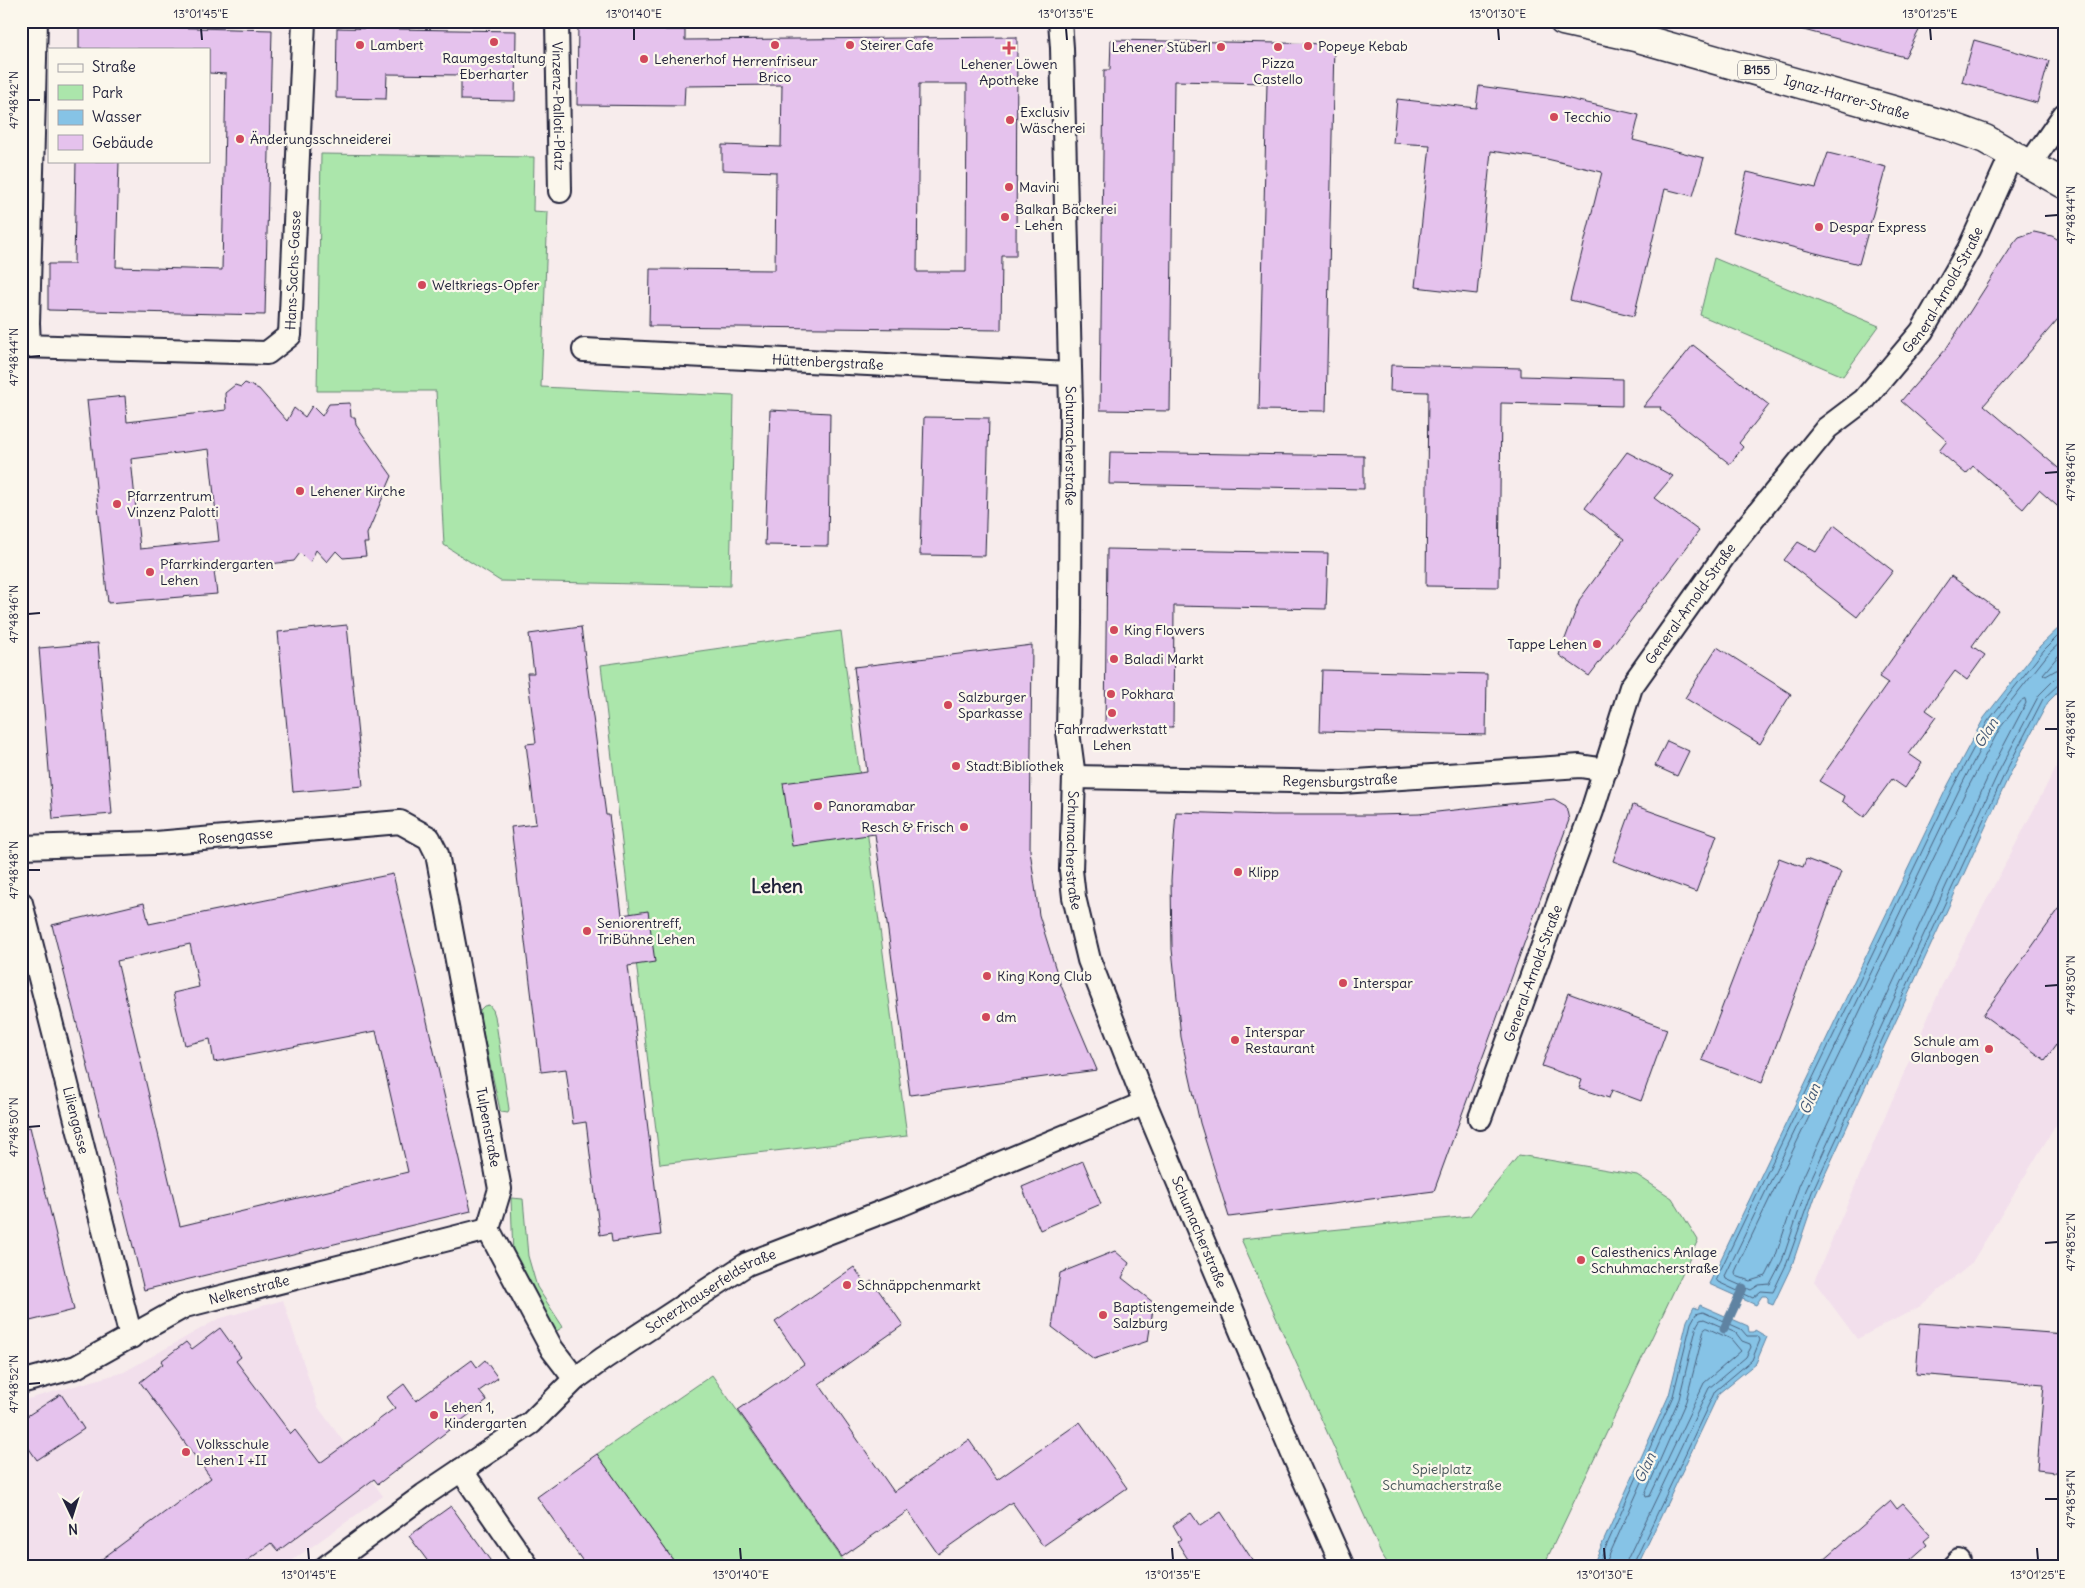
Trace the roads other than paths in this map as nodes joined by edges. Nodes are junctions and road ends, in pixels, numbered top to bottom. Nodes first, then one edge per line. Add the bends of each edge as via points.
1 (36, 21) edge
2 (304, 21) edge
3 (557, 21) edge
4 (1060, 21) edge
5 (1563, 21) edge
6 (2064, 115) edge
7 (2021, 159) junction
8 (2064, 184) edge
9 (560, 191) dead end
10 (25, 346) edge
11 (584, 350) dead end
12 (1070, 374) junction
13 (1606, 770) junction
14 (1074, 777) junction
15 (21, 847) edge
16 (437, 854) joint
17 (21, 903) edge
18 (1145, 1103) junction
19 (1480, 1118) dead end
20 (488, 1228) junction
21 (131, 1337) junction
22 (575, 1379) junction
23 (21, 1382) edge
24 (460, 1470) junction
25 (326, 1567) edge
26 (528, 1567) edge
27 (1344, 1567) edge

1 - 10 street
2 - 10 street, Hans-Sachs-Gasse via 290,335 267,353
3 - 9 street, Vinzenz-Palloti-Platz
4 - 12 street, Schumacherstraße
5 - 7 main road, Ignaz-Harrer-Straße / B155 via 1635,37 1930,120 1985,139
6 - 7 street, General-Arnold-Straße
7 - 8 main road, Ignaz-Harrer-Straße / B155
7 - 13 street, General-Arnold-Straße via 1922,331 1864,400 1827,428 1729,550 1631,687
11 - 12 street, Hüttenbergstraße
12 - 14 street, Schumacherstraße via 1068,732
13 - 14 street, Regensburgstraße via 1580,766 1342,782
13 - 19 street, General-Arnold-Straße
14 - 18 street, Schumacherstraße via 1071,870 1074,897 1089,960
15 - 16 street, Rosengasse via 156,843 400,822 429,838
16 - 20 street, Tulpenstraße via 500,1189
17 - 21 street, Liliengasse
18 - 22 street, Scherzhauserfeldstraße via 909,1202 747,1264
18 - 27 street, Schumacherstraße
20 - 21 street, Nelkenstraße via 186,1306
20 - 22 street via 552,1349
21 - 23 street, Nelkenstraße via 76,1367
22 - 24 street, Scherzhauserfeldstraße via 531,1423
24 - 25 street, Scherzhauserfeldstraße
24 - 26 street

